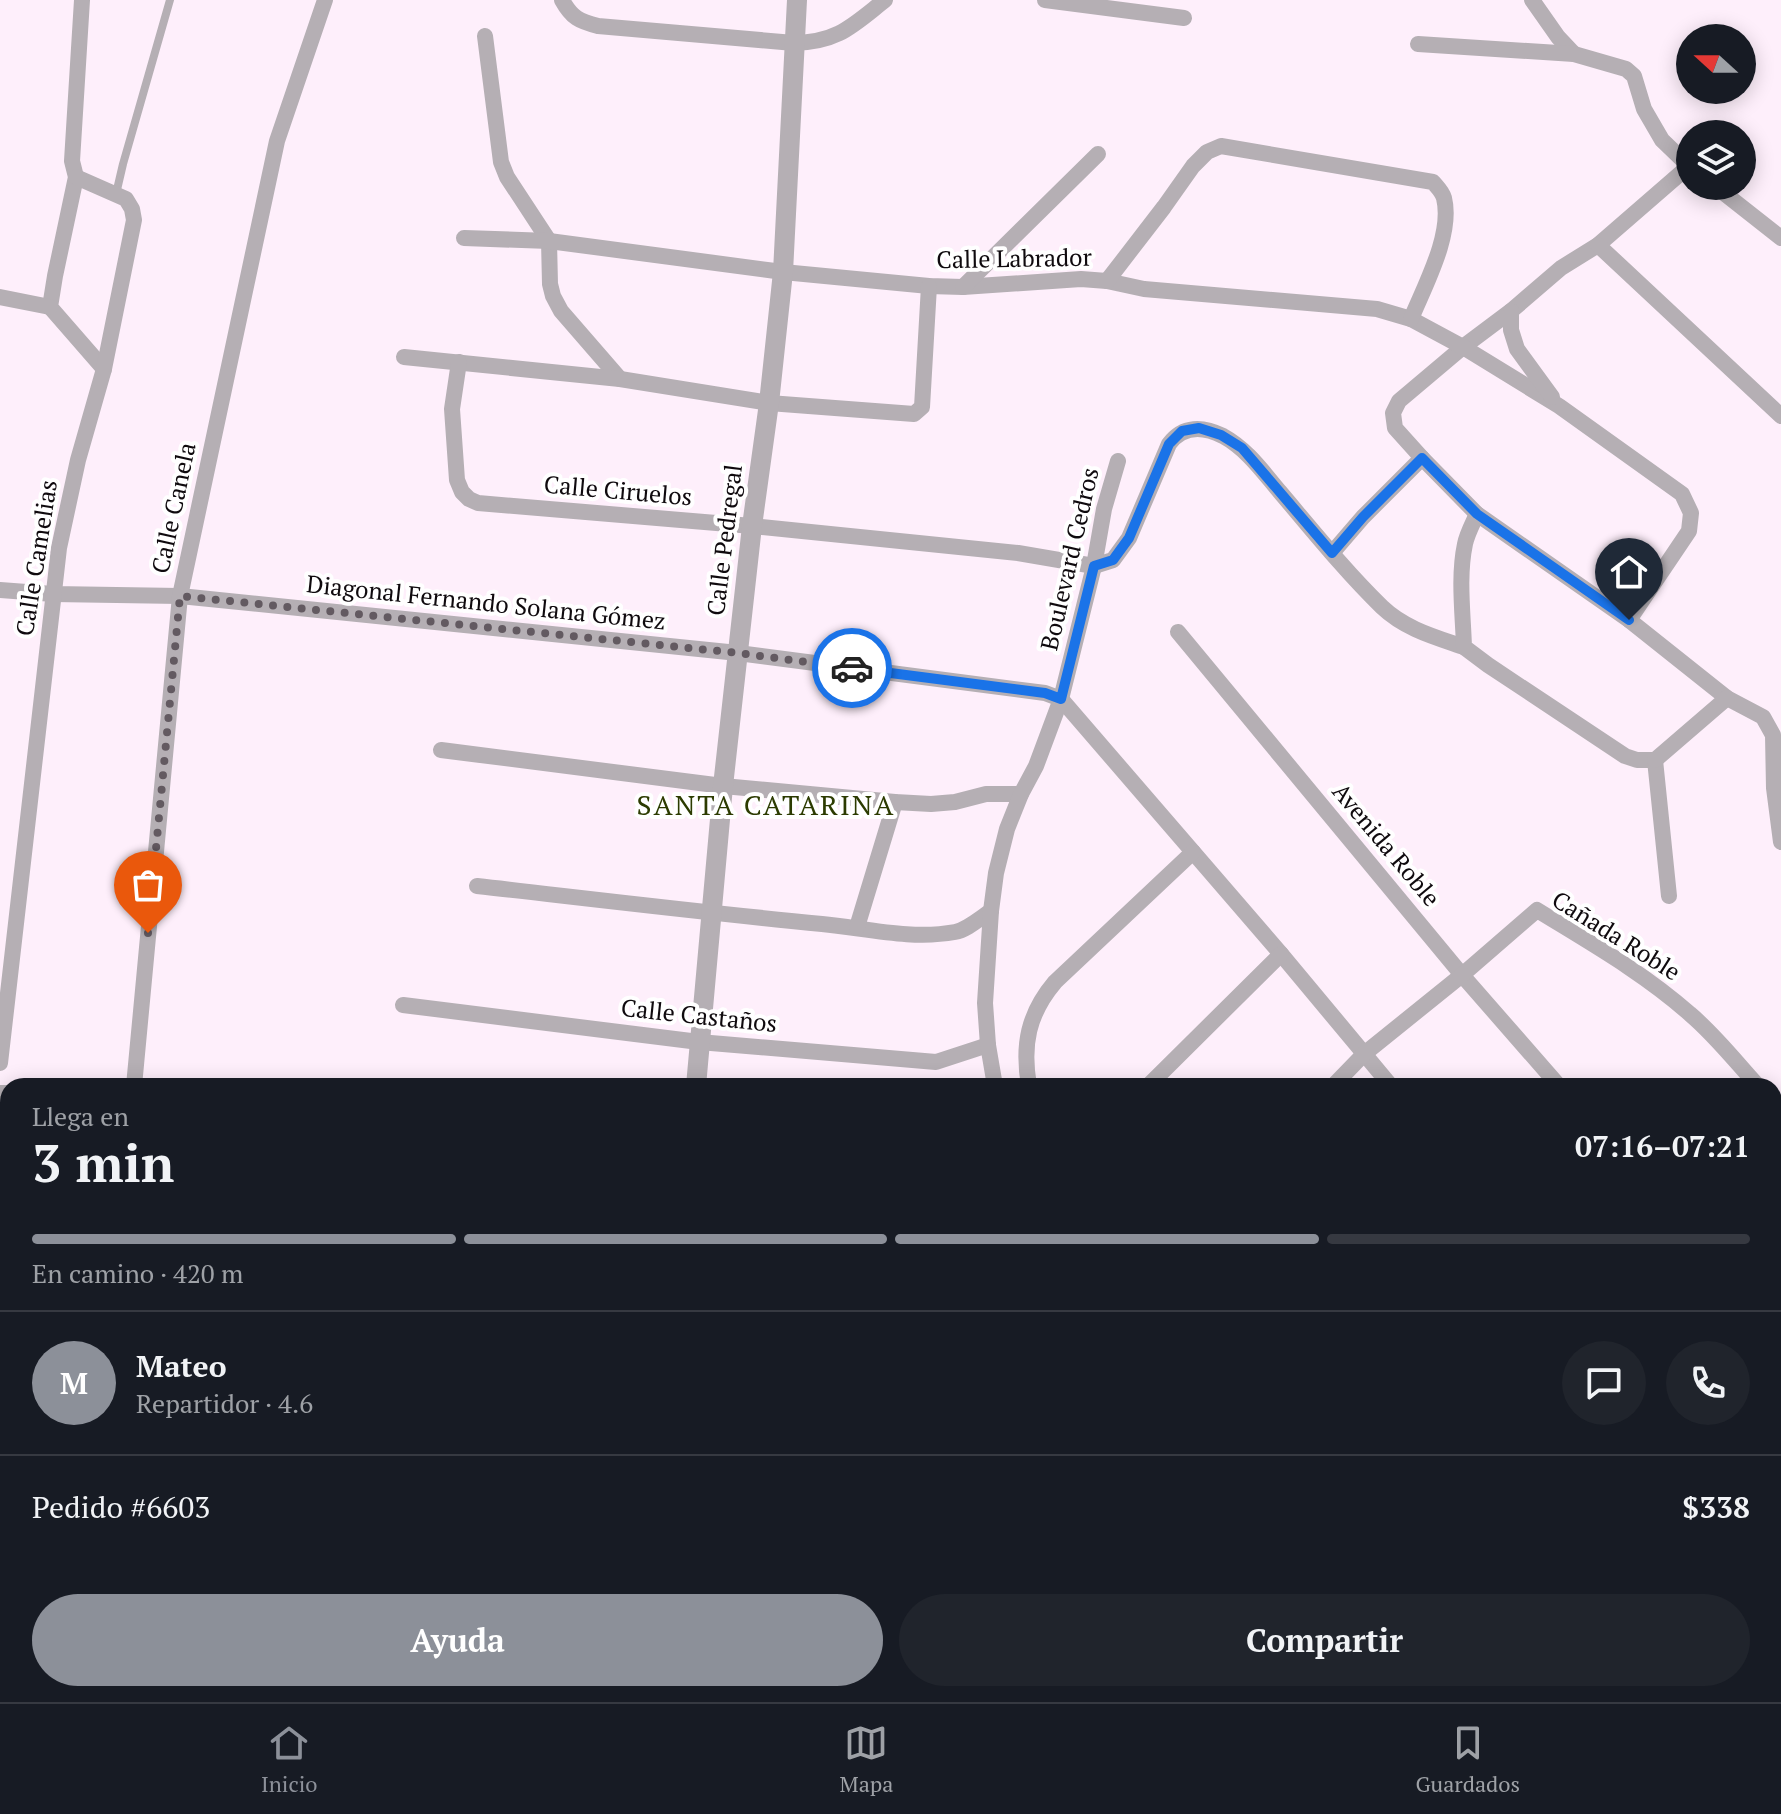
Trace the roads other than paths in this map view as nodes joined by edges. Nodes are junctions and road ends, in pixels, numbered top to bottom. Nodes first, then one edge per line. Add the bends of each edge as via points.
1 (82, 0) edge
2 (170, 0) edge
3 (325, 0) edge
4 (797, 0) edge
5 (885, 0) edge
6 (1045, 0) edge
7 (1532, 0) edge
8 (567, 8) edge
9 (1184, 18) dead end
10 (485, 36) dead end
11 (794, 43) junction
12 (1418, 44) dead end
13 (1574, 54) junction
14 (1676, 153) edge
15 (1098, 154) dead end
16 (76, 177) junction
17 (1676, 178) edge
18 (116, 194) junction
19 (1733, 200) edge
20 (464, 238) dead end
21 (1781, 238) edge
22 (549, 241) junction
23 (1598, 245) junction
24 (783, 272) junction
25 (1107, 281) junction
26 (929, 286) junction
27 (963, 287) junction
28 (0, 297) edge
29 (50, 307) junction
30 (1511, 311) junction
31 (1411, 319) junction
32 (1463, 347) junction
33 (404, 357) dead end
34 (459, 362) junction
35 (104, 369) junction
36 (620, 379) junction
37 (769, 403) junction
38 (1559, 406) junction
39 (1781, 416) edge
40 (1422, 458) junction
41 (1118, 461) dead end
42 (1477, 514) junction
43 (752, 526) junction
44 (1332, 553) junction
45 (1094, 566) junction
46 (0, 590) edge
47 (53, 594) junction
48 (180, 596) junction
49 (1629, 620) junction
50 (1178, 632) dead end
51 (1464, 647) junction
52 (738, 653) junction
53 (1727, 698) junction
54 (1061, 699) junction
55 (441, 750) dead end
56 (1655, 760) junction
57 (723, 786) junction
58 (1778, 787) edge
59 (1021, 794) junction
60 (895, 802) junction
61 (1781, 842) edge
62 (1193, 852) junction
63 (477, 886) dead end
64 (1669, 896) dead end
65 (991, 911) junction
66 (711, 914) junction
67 (857, 927) junction
68 (1281, 954) junction
69 (1462, 975) junction
70 (403, 1005) dead end
71 (699, 1042) junction
72 (988, 1045) junction
73 (1364, 1054) junction
74 (0, 1063) edge
75 (135, 1078) edge
76 (697, 1078) edge
77 (994, 1078) edge
78 (1028, 1078) edge
79 (1156, 1078) edge
80 (1341, 1078) edge
81 (1384, 1078) edge
82 (1552, 1078) edge
83 (1751, 1078) edge

1 - 16 street via 72,161
2 - 18 lane
3 - 48 street, Calle Canela via 277,141
4 - 11 street, Calle Pedregal
5 - 11 street via 845,32 818,42
6 - 9 street
7 - 13 street
8 - 11 street via 598,26
10 - 22 street via 501,162
11 - 24 street, Calle Pedregal
12 - 13 street
13 - 14 street via 1634,76 1644,109
15 - 27 street
16 - 18 street
16 - 29 street
17 - 23 street
18 - 35 street, Calle Camelias via 126,199 134,220
19 - 21 street
20 - 22 street, Calle Labrador
22 - 24 street, Calle Labrador
22 - 36 street via 553,296
23 - 30 street via 1561,268
23 - 39 street
24 - 26 street, Calle Labrador
24 - 37 street, Calle Pedregal
25 - 27 street, Calle Labrador
25 - 31 street, Calle Labrador via 1144,289 1377,309
25 - 31 street via 1193,166 1221,146 1433,182 1443,194 1443,240
26 - 27 street, Calle Labrador
26 - 37 street via 922,407 914,414
28 - 29 street
29 - 35 street
30 - 32 street
30 - 38 street via 1517,349
31 - 32 street, Calle Labrador
32 - 38 street, Calle Labrador
32 - 40 street via 1399,401 1393,413 1395,428
33 - 34 street
34 - 36 street
34 - 43 street, Calle Ciruelos via 452,409 454,445 457,480 469,499
35 - 47 street, Calle Camelias via 72,489
36 - 37 street
37 - 43 street, Calle Pedregal
38 - 49 street via 1682,494 1691,513 1689,531
40 - 42 street
40 - 44 street
41 - 45 street, Boulevard Cedros
42 - 49 street
42 - 51 street via 1463,562
43 - 45 street, Calle Ciruelos via 1018,553
43 - 52 street, Calle Pedregal
44 - 45 street via 1242,448 1199,428 1182,431 1169,444 1129,538 1113,560
44 - 51 street via 1401,623
45 - 54 street, Boulevard Cedros
46 - 47 street, Diagonal Fernando Solana Gómez
47 - 48 street, Diagonal Fernando Solana Gómez
47 - 74 street, Calle Camelias
48 - 52 street, Diagonal Fernando Solana Gómez
48 - 75 street, Calle Canela
49 - 53 street
50 - 69 street, Avenida Roble
51 - 56 street via 1625,756
52 - 54 street, Diagonal Fernando Solana Gómez
52 - 57 street, Calle Pedregal
53 - 56 street
53 - 58 street via 1763,717 1773,735
54 - 59 street, Boulevard Cedros
54 - 62 street
55 - 57 street
56 - 64 street
57 - 60 street
57 - 66 street, Calle Pedregal
58 - 61 street
59 - 60 street via 931,804
59 - 65 street, Boulevard Cedros via 1003,843
60 - 67 street
62 - 68 street
62 - 78 street via 1043,995 1027,1039
63 - 66 street
65 - 67 street via 959,932 903,934
65 - 72 street, Boulevard Cedros
66 - 67 street
66 - 71 street, Calle Pedregal
68 - 73 street
68 - 79 street
69 - 73 street, Cañada Roble
69 - 82 street, Avenida Roble
69 - 83 street, Cañada Roble via 1537,910 1670,997
70 - 71 street, Calle Castaños
71 - 72 street, Calle Castaños via 936,1062
71 - 76 street, Calle Pedregal
72 - 77 street, Boulevard Cedros
73 - 80 street, Cañada Roble
73 - 81 street

